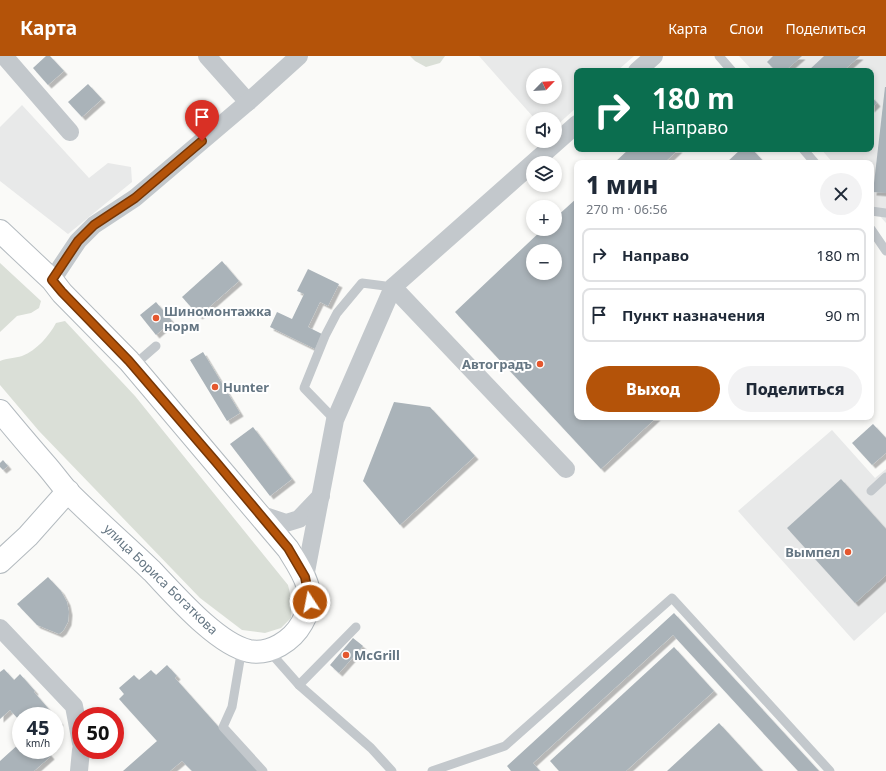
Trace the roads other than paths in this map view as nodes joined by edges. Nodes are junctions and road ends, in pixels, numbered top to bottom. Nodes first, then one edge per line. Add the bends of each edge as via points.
1 (4, 56) edge
2 (207, 56) edge
3 (299, 56) edge
4 (654, 56) edge
5 (719, 56) edge
6 (640, 68) edge
7 (729, 68) edge
8 (248, 102) junction
9 (574, 127) edge
10 (70, 132) dead end
11 (806, 152) edge
12 (812, 160) edge
13 (874, 211) edge
14 (886, 213) edge
15 (0, 231) edge
16 (874, 233) edge
17 (886, 251) edge
18 (52, 280) junction
19 (393, 287) junction
20 (156, 346) dead end
21 (133, 366) junction
22 (0, 411) edge
23 (335, 420) junction
24 (566, 469) dead end
25 (886, 477) edge
26 (870, 490) dead end
27 (68, 491) junction
28 (321, 496) junction
29 (259, 514) junction
30 (0, 562) edge
31 (305, 577) junction
32 (356, 627) dead end
33 (0, 628) edge
34 (242, 648) junction
35 (268, 650) junction
36 (298, 685) junction
37 (74, 707) edge
38 (80, 759) edge
39 (79, 771) edge
40 (263, 771) edge
41 (392, 771) edge
42 (432, 771) edge
43 (830, 771) edge

1 - 10 street
2 - 8 street
3 - 8 street
4 - 6 street
5 - 7 lane
8 - 18 street via 135,198 94,225 78,241
9 - 19 street
11 - 12 lane
13 - 14 lane
15 - 18 main road, улица Бориса Богаткова
16 - 17 lane
18 - 21 main road, улица Бориса Богаткова
19 - 23 street
19 - 23 lane via 362,283 337,313 324,336 304,388
19 - 24 street
20 - 21 lane
21 - 29 main road, улица Бориса Богаткова
22 - 27 main road, улица Бориса Богаткова
23 - 28 street
25 - 26 lane
27 - 30 main road via 28,536
27 - 34 main road, улица Бориса Богаткова via 199,618 219,636
28 - 29 street via 299,519 286,524
28 - 31 street
29 - 31 main road, улица Бориса Богаткова via 288,548
31 - 35 main road, улица Бориса Богаткова via 310,602 298,632 277,647
32 - 36 lane
33 - 37 street
34 - 35 main road, улица Бориса Богаткова via 249,651
34 - 40 lane via 232,707 223,727
35 - 36 lane
36 - 41 lane via 371,748
38 - 39 street
42 - 43 lane via 505,746 672,598

